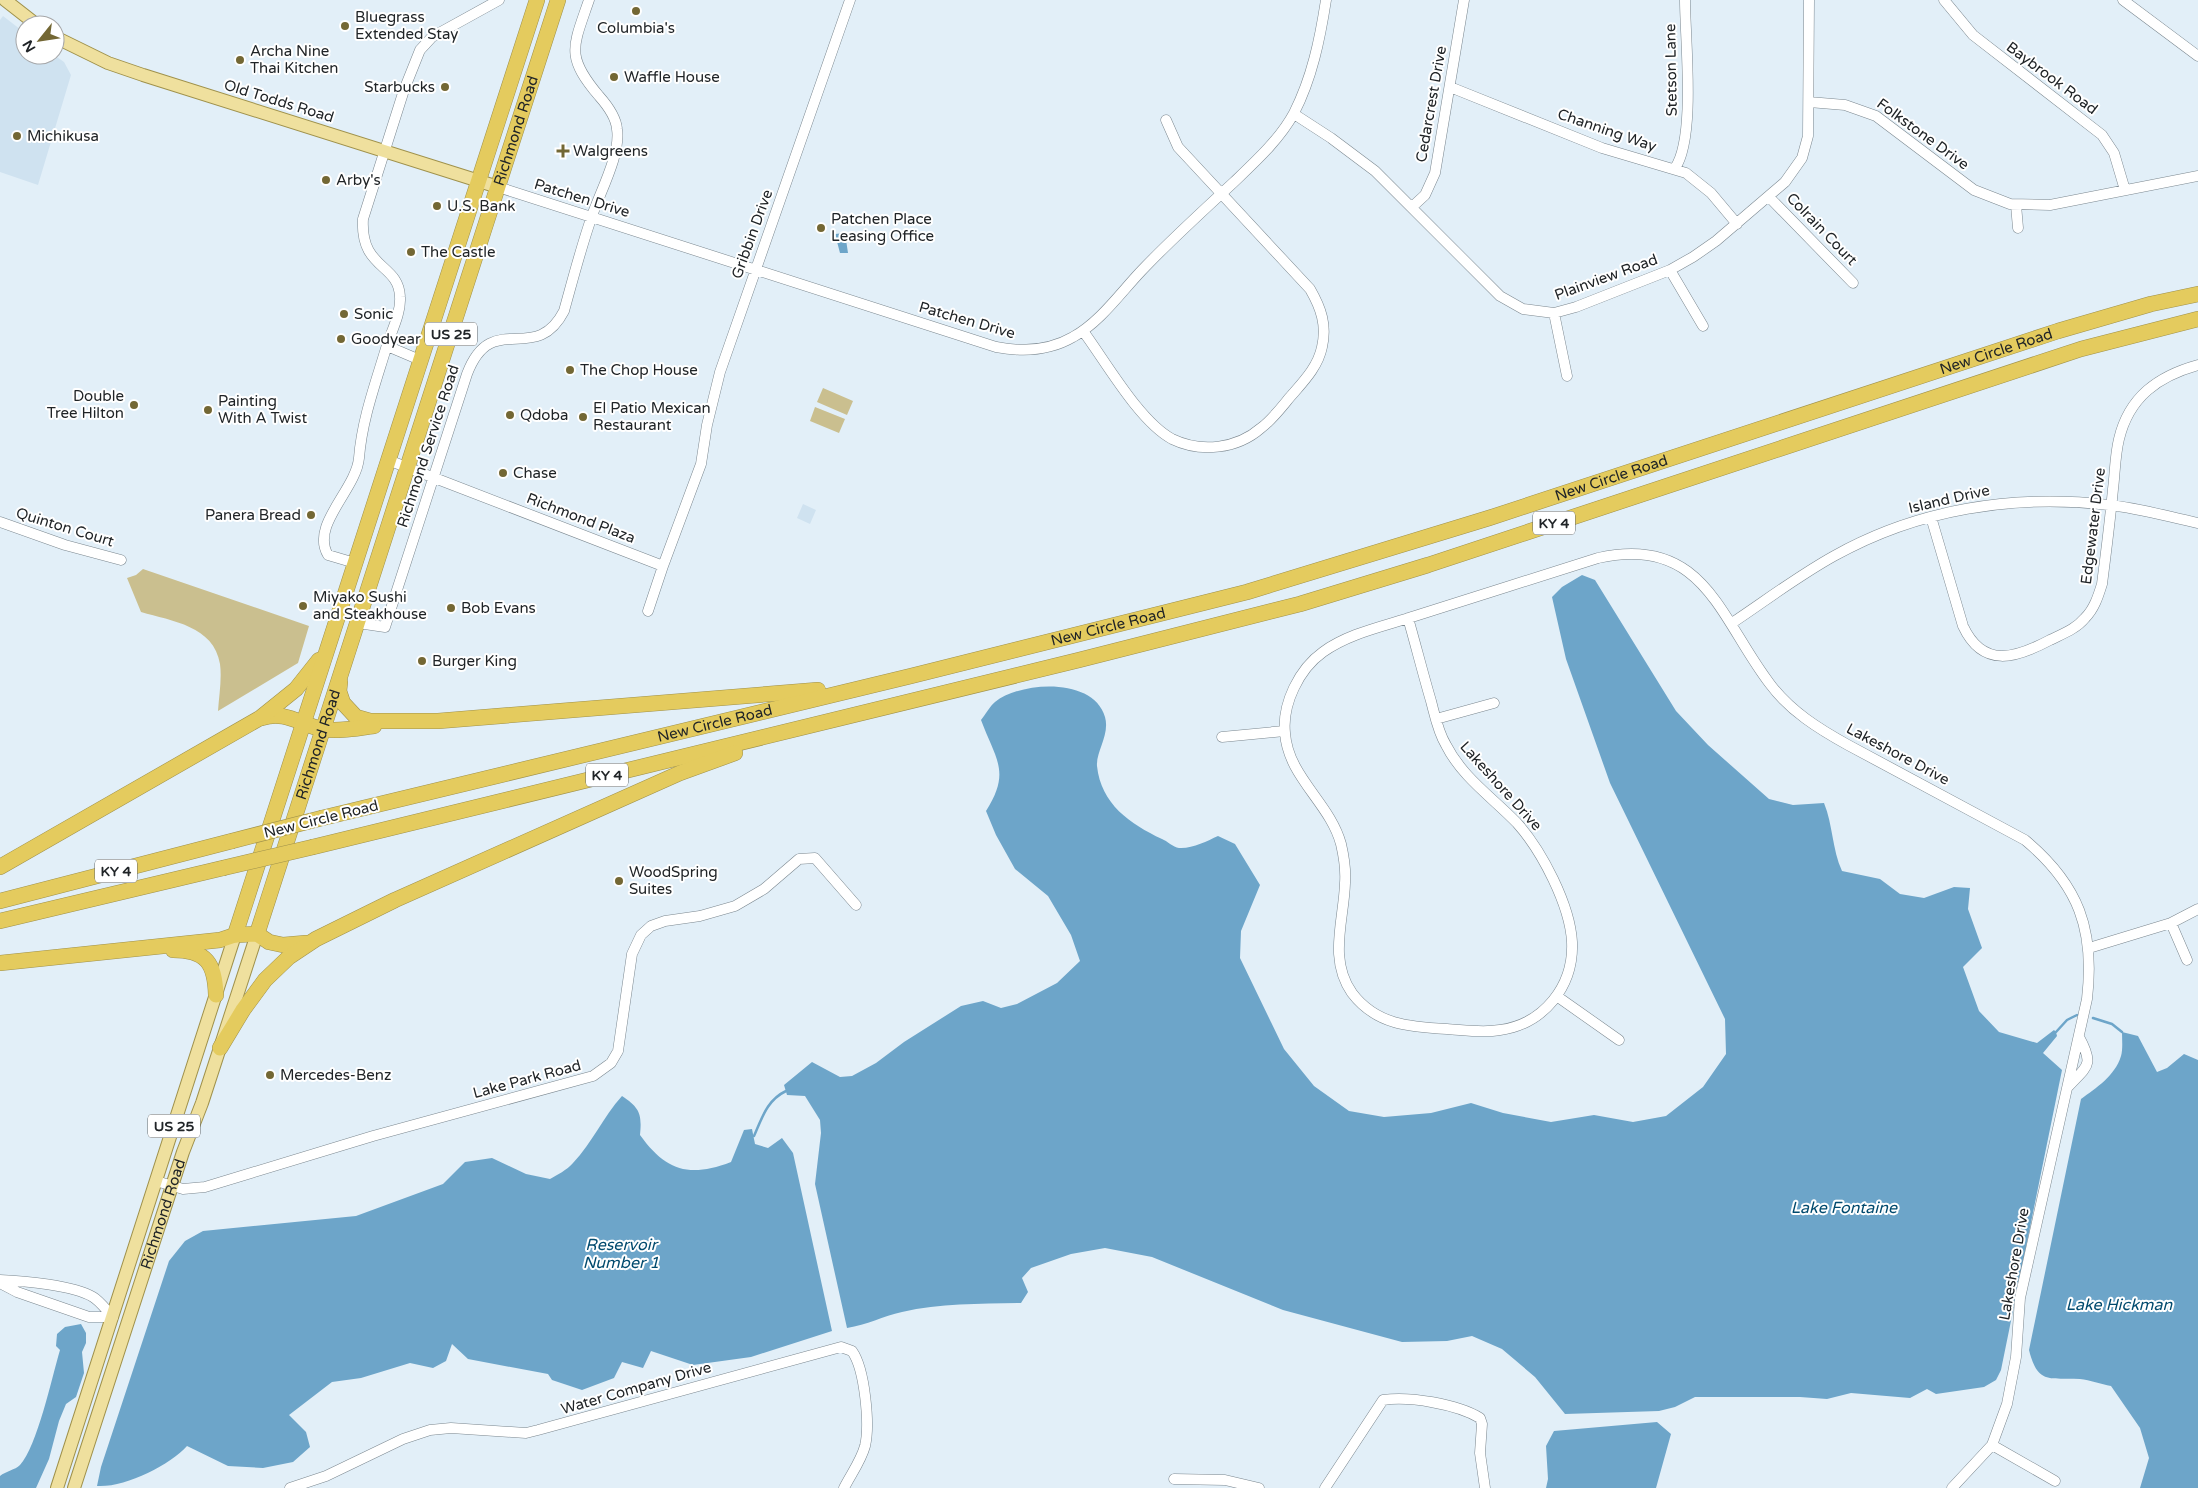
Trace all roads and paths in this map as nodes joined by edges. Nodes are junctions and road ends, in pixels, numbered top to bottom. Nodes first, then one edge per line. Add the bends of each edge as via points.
1 (5, 0) edge
2 (500, 0) edge
3 (537, 0) edge
4 (558, 0) edge
5 (589, 0) edge
6 (850, 0) edge
7 (1326, 0) edge
8 (1464, 0) edge
9 (1685, 0) edge
10 (1809, 0) edge
11 (1944, 0) edge
12 (2123, 0) edge
13 (24, 15) edge
14 (65, 41) edge
15 (2198, 56) edge
16 (1450, 88) junction
17 (1809, 102) junction
18 (1294, 114) junction
19 (1166, 120) dead end
20 (386, 151) junction
21 (1675, 168) junction
22 (2198, 176) edge
23 (478, 180) junction
24 (498, 187) junction
25 (2125, 190) junction
26 (1222, 194) junction
27 (1769, 197) junction
28 (2016, 205) junction
29 (1412, 207) junction
30 (592, 216) junction
31 (1737, 224) junction
32 (2018, 228) dead end
33 (756, 269) junction
34 (1670, 270) junction
35 (1853, 283) dead end
36 (2198, 294) edge
37 (1554, 313) junction
38 (2198, 318) edge
39 (1703, 326) dead end
40 (1083, 331) junction
41 (387, 346) junction
42 (420, 360) junction
43 (2198, 365) edge
44 (1567, 376) dead end
45 (388, 460) junction
46 (407, 467) junction
47 (434, 478) junction
48 (2111, 505) junction
49 (1931, 517) junction
50 (0, 522) edge
51 (2198, 523) edge
52 (120, 560) dead end
53 (355, 563) junction
54 (663, 566) junction
55 (648, 611) dead end
56 (1408, 618) junction
57 (358, 623) junction
58 (1732, 623) junction
59 (329, 644) junction
60 (343, 668) junction
61 (911, 676) junction
62 (902, 703) junction
63 (1494, 703) dead end
64 (260, 718) junction
65 (1436, 719) junction
66 (427, 721) junction
67 (303, 724) junction
68 (323, 729) junction
69 (1284, 731) junction
70 (1222, 737) dead end
71 (0, 867) edge
72 (0, 900) edge
73 (856, 905) dead end
74 (2198, 909) edge
75 (0, 921) edge
76 (2171, 924) junction
77 (257, 934) junction
78 (235, 935) junction
79 (311, 942) junction
80 (2089, 948) junction
81 (127, 950) junction
82 (2187, 960) dead end
83 (0, 963) edge
84 (216, 995) junction
85 (1558, 997) junction
86 (2079, 1037) junction
87 (1620, 1040) dead end
88 (220, 1048) junction
89 (2067, 1088) junction
90 (156, 1181) junction
91 (172, 1186) junction
92 (0, 1282) edge
93 (113, 1316) junction
94 (128, 1322) junction
95 (1992, 1445) junction
96 (1174, 1479) dead end
97 (2055, 1481) dead end
98 (57, 1488) edge
99 (74, 1488) edge
100 (290, 1488) edge
101 (844, 1488) edge
102 (1260, 1488) edge
103 (1325, 1488) edge
104 (1485, 1488) edge
105 (1952, 1488) edge

1 - 13 main road
2 - 20 street via 432,37 420,50
3 - 23 highway, Richmond Road / US 25
4 - 24 highway, Richmond Road / US 25
5 - 30 street, Richmond Service Road via 575,44 575,60 582,75 606,104 618,130 610,169
6 - 33 street, Gribbin Drive
7 - 18 street, Patchen Drive via 1312,70
8 - 16 street, Cedarcrest Drive
9 - 21 street, Stetson Lane via 1687,121 1683,154
10 - 17 street, Plainview Road
11 - 25 street, Baybrook Road via 1979,41 2102,135 2114,153
12 - 15 street
14 - 20 main road, Old Todds Road via 113,65
16 - 21 street, Channing Way via 1602,148
16 - 29 street, Cedarcrest Drive via 1435,173 1425,195
17 - 27 street, Plainview Road via 1808,136 1802,158 1792,175
17 - 28 street, Folkstone Drive via 1845,105 1871,113 1974,190
18 - 26 street, Patchen Drive via 1265,151
18 - 29 street, Plainview Road via 1348,150
19 - 26 street via 1178,147
20 - 23 main road, Old Todds Road
20 - 41 street via 368,202 362,232 368,253 392,275 400,291 400,305
21 - 31 street, Channing Way via 1704,187
22 - 25 street, Folkstone Drive
23 - 24 main road, Old Todds Road
23 - 42 highway, Richmond Road / US 25
24 - 30 street, Patchen Drive
24 - 46 highway, Richmond Road / US 25
25 - 28 street, Folkstone Drive via 2050,205
26 - 40 street, Patchen Drive
26 - 40 street via 1310,289 1321,308 1324,322 1322,348 1314,367 1264,426 1242,440 1214,448 1174,440 1153,426
27 - 31 street, Plainview Road
27 - 35 street, Colrain Court
28 - 32 street
29 - 37 street, Plainview Road via 1500,296 1523,309
30 - 33 street, Patchen Drive
30 - 47 street, Richmond Service Road via 564,310 551,330 533,339 507,338 491,342 476,354
31 - 34 street, Plainview Road
33 - 40 street, Patchen Drive via 1007,349 1042,348
33 - 54 street, Gribbin Drive via 716,386 696,481
34 - 37 street, Plainview Road
34 - 39 street
36 - 61 highway, New Circle Road / KY 4 via 2058,331 1343,564 1131,622
37 - 44 street
38 - 62 highway, New Circle Road / KY 4 via 2082,349 1428,565 1300,604
41 - 42 street
41 - 53 street via 362,428 357,471 331,515 323,541 328,555
42 - 45 highway, Richmond Road / US 25
43 - 48 street, Edgewater Drive via 2162,379 2137,401 2119,439
45 - 46 street, Richmond Plaza
45 - 53 highway, Richmond Road / US 25
46 - 47 street, Richmond Plaza
46 - 57 highway, Richmond Road / US 25
47 - 54 street, Richmond Plaza
47 - 57 street, Richmond Service Road via 385,627
48 - 49 street, Island Drive via 2060,501 2003,502
48 - 49 street, Edgewater Drive via 2102,584 2092,610 2078,626 2024,654 2006,657 1986,652 1967,634
48 - 51 street, Island Drive
49 - 58 street, Island Drive via 1894,528 1834,556
50 - 52 street, Quinton Court via 65,546
53 - 59 highway, Richmond Road / US 25
54 - 55 street
56 - 58 street, Lakeshore Drive via 1598,558 1630,554 1668,561 1688,572 1710,591
56 - 65 street, Lakeshore Drive
56 - 69 street, Lakeshore Drive via 1346,639 1320,653 1296,684
57 - 60 highway, Richmond Road / US 25
58 - 80 street, Lakeshore Drive via 1770,684 1807,719 1848,745 2005,828 2038,851 2069,890 2082,920
59 - 64 highway via 304,680
59 - 67 highway, Richmond Road / US 25
60 - 66 highway via 340,697 356,717
60 - 68 highway, Richmond Road / US 25
61 - 66 highway via 809,692
61 - 72 highway, New Circle Road / KY 4, bridge via 322,818
62 - 75 highway, New Circle Road / KY 4, bridge
62 - 79 highway via 680,773 395,900
63 - 65 street
64 - 67 highway via 285,716
64 - 71 highway
65 - 85 street, Lakeshore Drive via 1452,755 1517,824 1551,877 1568,918 1572,941 1569,968
66 - 68 highway
67 - 68 highway
67 - 78 highway, Richmond Road / US 25
68 - 77 highway, Richmond Road / US 25
69 - 70 street
69 - 85 street, Lakeshore Drive via 1294,766 1340,840 1346,884 1339,960 1345,979 1360,1002 1381,1019 1395,1024 1493,1031 1513,1028 1533,1018
73 - 91 street, Lake Park Road via 815,858 799,859 764,889 735,906 700,916 665,920 650,926 641,935 632,954 618,1051 611,1063 593,1076 205,1186 183,1189
74 - 76 street
76 - 80 street
76 - 82 street
77 - 78 highway
77 - 79 highway via 269,942 283,945
77 - 88 main road, Richmond Road / US 25
78 - 81 highway via 220,940
78 - 84 main road, Richmond Road / US 25
79 - 88 highway via 265,980 242,1010
80 - 86 street, Lakeshore Drive via 2090,974
81 - 83 highway
81 - 84 highway via 180,950 197,954 212,965 216,975
84 - 90 main road, Richmond Road / US 25
85 - 87 street
86 - 89 street, Lakeshore Drive
86 - 89 street via 2089,1055 2087,1065
88 - 91 main road, Richmond Road / US 25
89 - 95 street, Lakeshore Drive via 2020,1298 2016,1357 2007,1404
90 - 91 street, Lake Park Road
90 - 93 main road, Richmond Road / US 25
91 - 94 main road, Richmond Road / US 25
92 - 93 street via 17,1292 89,1317
92 - 93 street via 26,1281 60,1286 94,1297
93 - 94 main road
93 - 98 main road, Richmond Road / US 25
94 - 99 main road, Richmond Road / US 25
95 - 97 street
95 - 105 street, Lakeshore Drive
96 - 102 street via 1225,1480
100 - 101 street, Water Company Drive via 326,1476 403,1439 430,1430 532,1432 845,1347 855,1356 861,1369 866,1433 864,1448
103 - 104 street via 1383,1400 1402,1397 1463,1410 1480,1418

